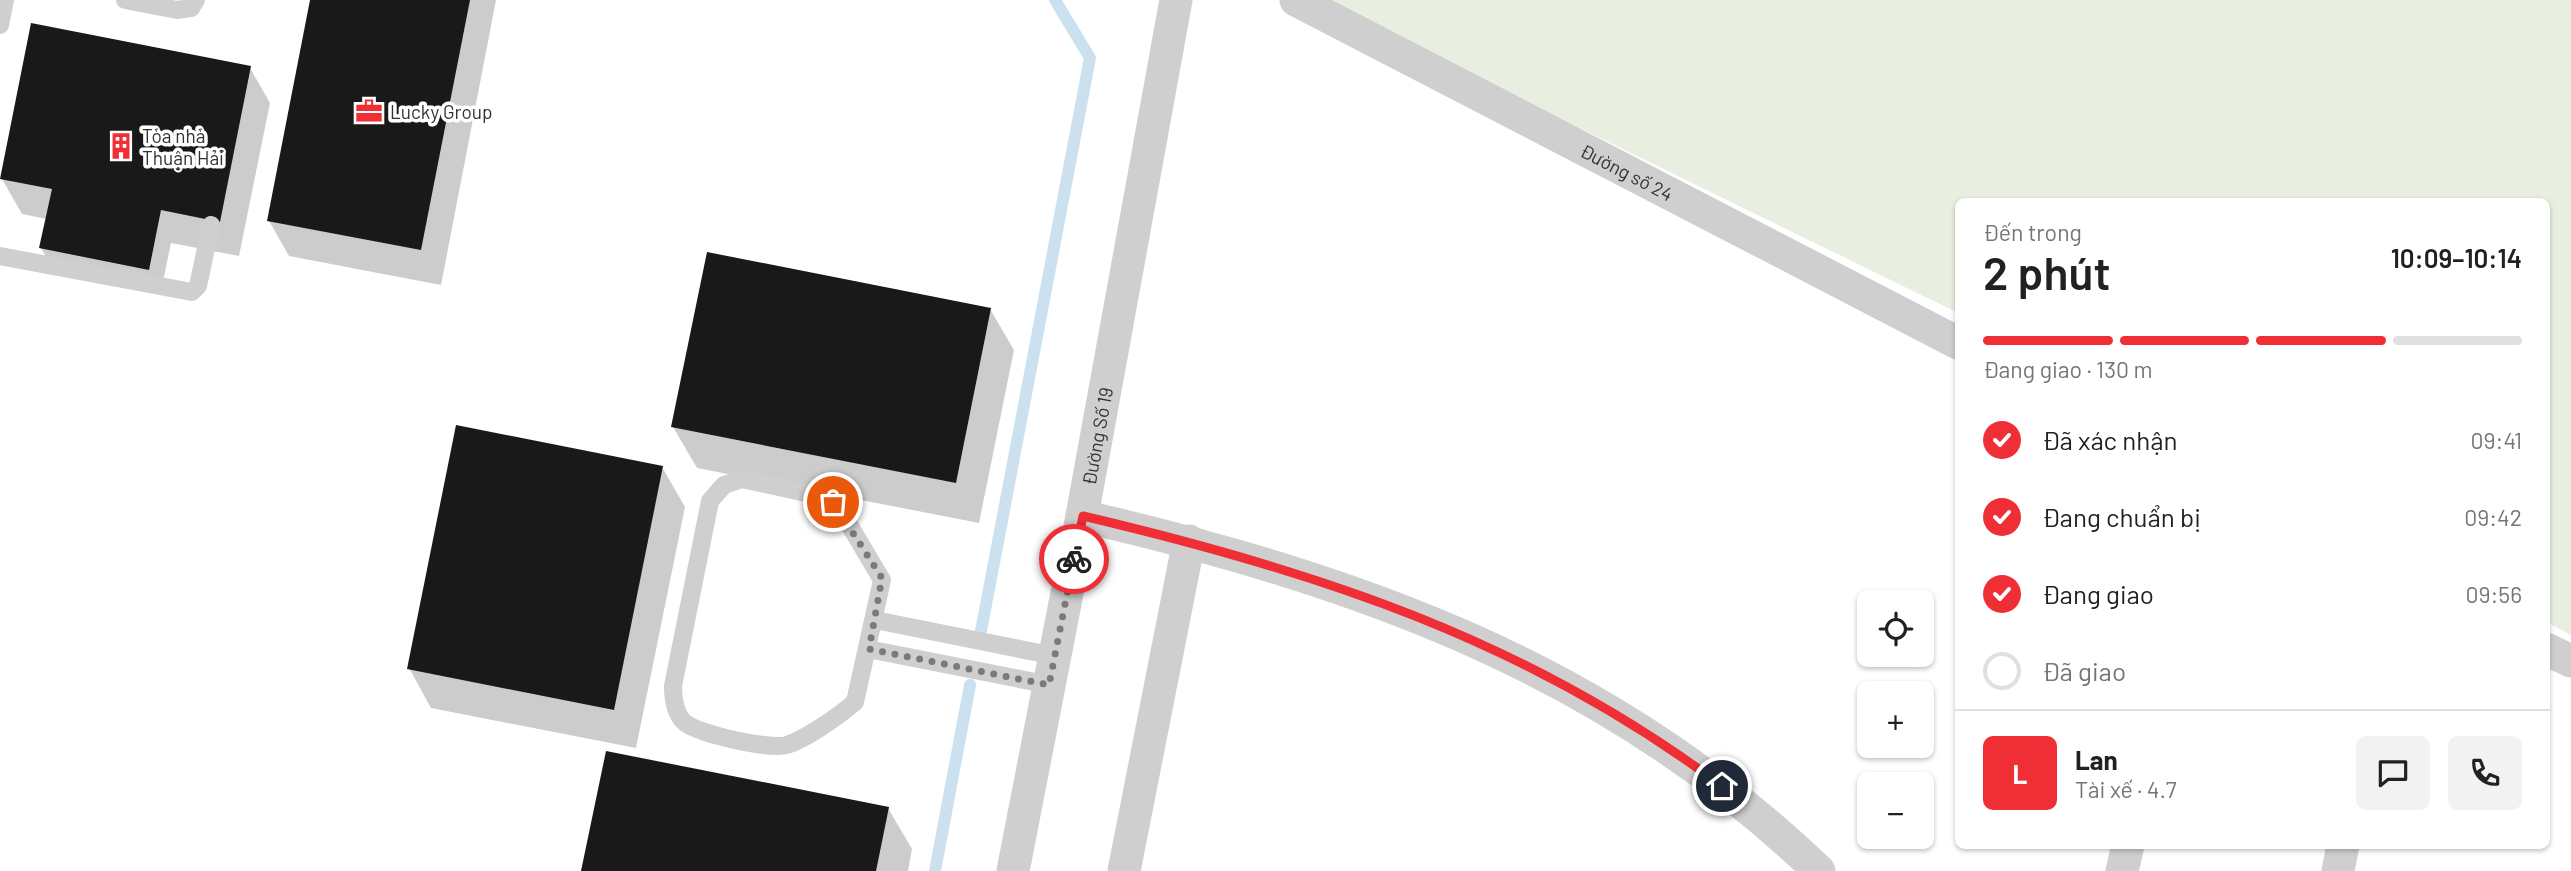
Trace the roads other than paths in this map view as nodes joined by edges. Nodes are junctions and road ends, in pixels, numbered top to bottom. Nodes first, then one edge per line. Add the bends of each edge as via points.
1 (5, 0) edge
2 (125, 0) edge
3 (196, 0) edge
4 (1176, 0) edge
5 (1296, 0) edge
6 (0, 25) edge
7 (211, 225) dead end
8 (0, 256) edge
9 (1955, 341) edge
10 (1083, 516) junction
11 (1189, 541) junction
12 (875, 620) junction
13 (869, 649) junction
14 (2550, 651) edge
15 (2571, 661) edge
16 (1052, 670) junction
17 (2127, 849) edge
18 (2342, 849) edge
19 (1013, 871) edge
20 (1124, 871) edge
21 (1819, 871) edge
22 (2122, 871) edge
23 (2338, 871) edge

1 - 6 lane
2 - 3 lane via 184,10
4 - 10 street, Đường Số 19
5 - 9 street, Đường số 24
7 - 8 lane via 198,286 192,292
10 - 11 street
10 - 16 street, Đường Số 19
11 - 20 street
11 - 21 street via 1346,589 1521,661 1599,702 1671,748 1739,799
12 - 13 lane
12 - 13 lane via 882,578 833,502 821,495 742,479 714,494 673,686 675,707 683,721 701,731 774,746 789,744 855,702
12 - 16 lane
13 - 16 lane
14 - 15 street
16 - 19 street, Đường Số 19
17 - 22 street
18 - 23 street

